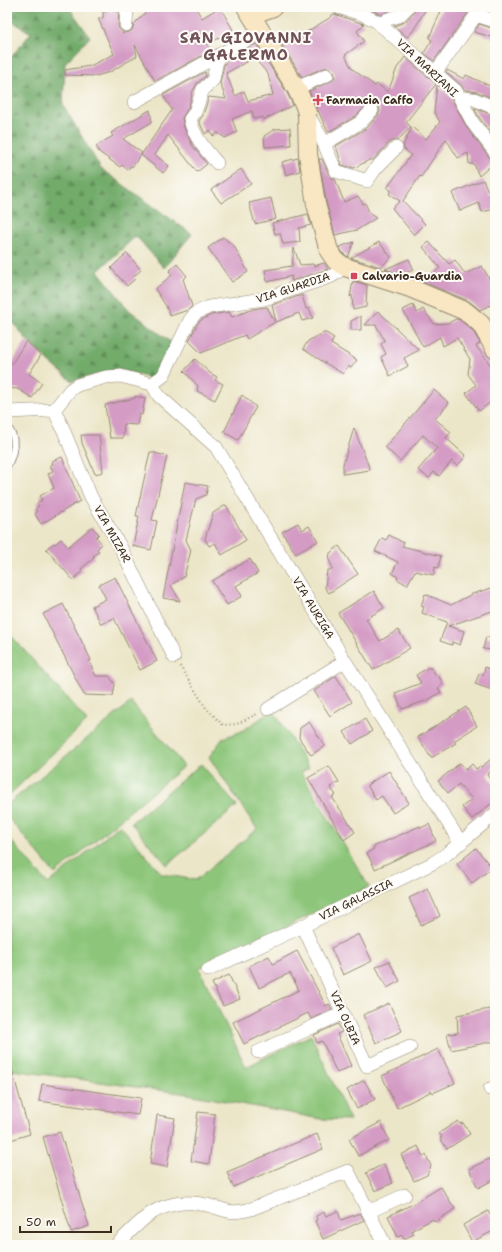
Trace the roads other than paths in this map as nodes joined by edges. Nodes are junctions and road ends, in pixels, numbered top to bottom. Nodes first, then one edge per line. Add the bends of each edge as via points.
1 (127, 7) edge
2 (273, 7) edge
3 (338, 7) edge
4 (408, 7) edge
5 (249, 11) edge
6 (479, 11) edge
7 (495, 20) edge
8 (126, 25) dead end
9 (380, 25) junction
10 (264, 36) junction
11 (218, 56) junction
12 (435, 73) junction
13 (327, 74) dead end
14 (296, 88) junction
15 (460, 98) junction
16 (134, 102) dead end
17 (495, 108) edge
18 (372, 110) dead end
19 (307, 113) junction
20 (324, 144) junction
21 (396, 148) dead end
22 (495, 152) edge
23 (217, 163) dead end
24 (344, 267) junction
25 (492, 339) edge
26 (152, 384) junction
27 (54, 410) junction
28 (7, 412) edge
29 (7, 427) edge
30 (7, 466) edge
31 (174, 657) road end
32 (345, 661) junction
33 (268, 709) road end
34 (495, 814) edge
35 (461, 843) junction
36 (303, 926) junction
37 (208, 970) dead end
38 (343, 1013) junction
39 (410, 1046) dead end
40 (258, 1052) dead end
41 (405, 1195) dead end
42 (368, 1212) junction
43 (116, 1245) edge
44 (385, 1245) edge

1 - 8 street
2 - 5 main road
3 - 9 street, VIA MARIANI via 362,14
4 - 9 street via 399,16
5 - 10 main road
6 - 7 street
6 - 12 street
9 - 12 street, VIA MARIANI
10 - 11 street
10 - 14 main road
11 - 16 street
11 - 23 street via 213,80 203,88 190,119 201,144
12 - 15 street, VIA MARIANI via 456,91
13 - 14 street
14 - 19 main road
15 - 17 street via 474,99
15 - 22 street, VIA MARIANI via 473,123
18 - 20 street via 361,122
19 - 20 street
19 - 24 main road via 308,154 316,204 329,251
20 - 21 street via 336,171 367,181
24 - 25 main road via 410,288 465,311 481,324
24 - 26 street, VIA GUARDIA via 332,276 264,299 209,307 196,313 190,320 163,376
26 - 27 street via 120,376 106,377 77,385
26 - 32 street, VIA AURIGA via 159,396 216,447
27 - 28 street
27 - 31 street, VIA MIZAR via 91,497 120,546
29 - 30 lane via 14,436
32 - 33 street
32 - 35 street, VIA AURIGA
34 - 35 street, VIA GALASSIA
35 - 36 street, VIA GALASSIA via 433,863
36 - 37 street, VIA GALASSIA
36 - 38 street, VIA OLBIA
38 - 39 street, VIA OLBIA via 366,1066
38 - 40 street
41 - 42 street
42 - 43 street via 348,1171 239,1212 228,1212 192,1202 162,1208 150,1214
42 - 44 street

